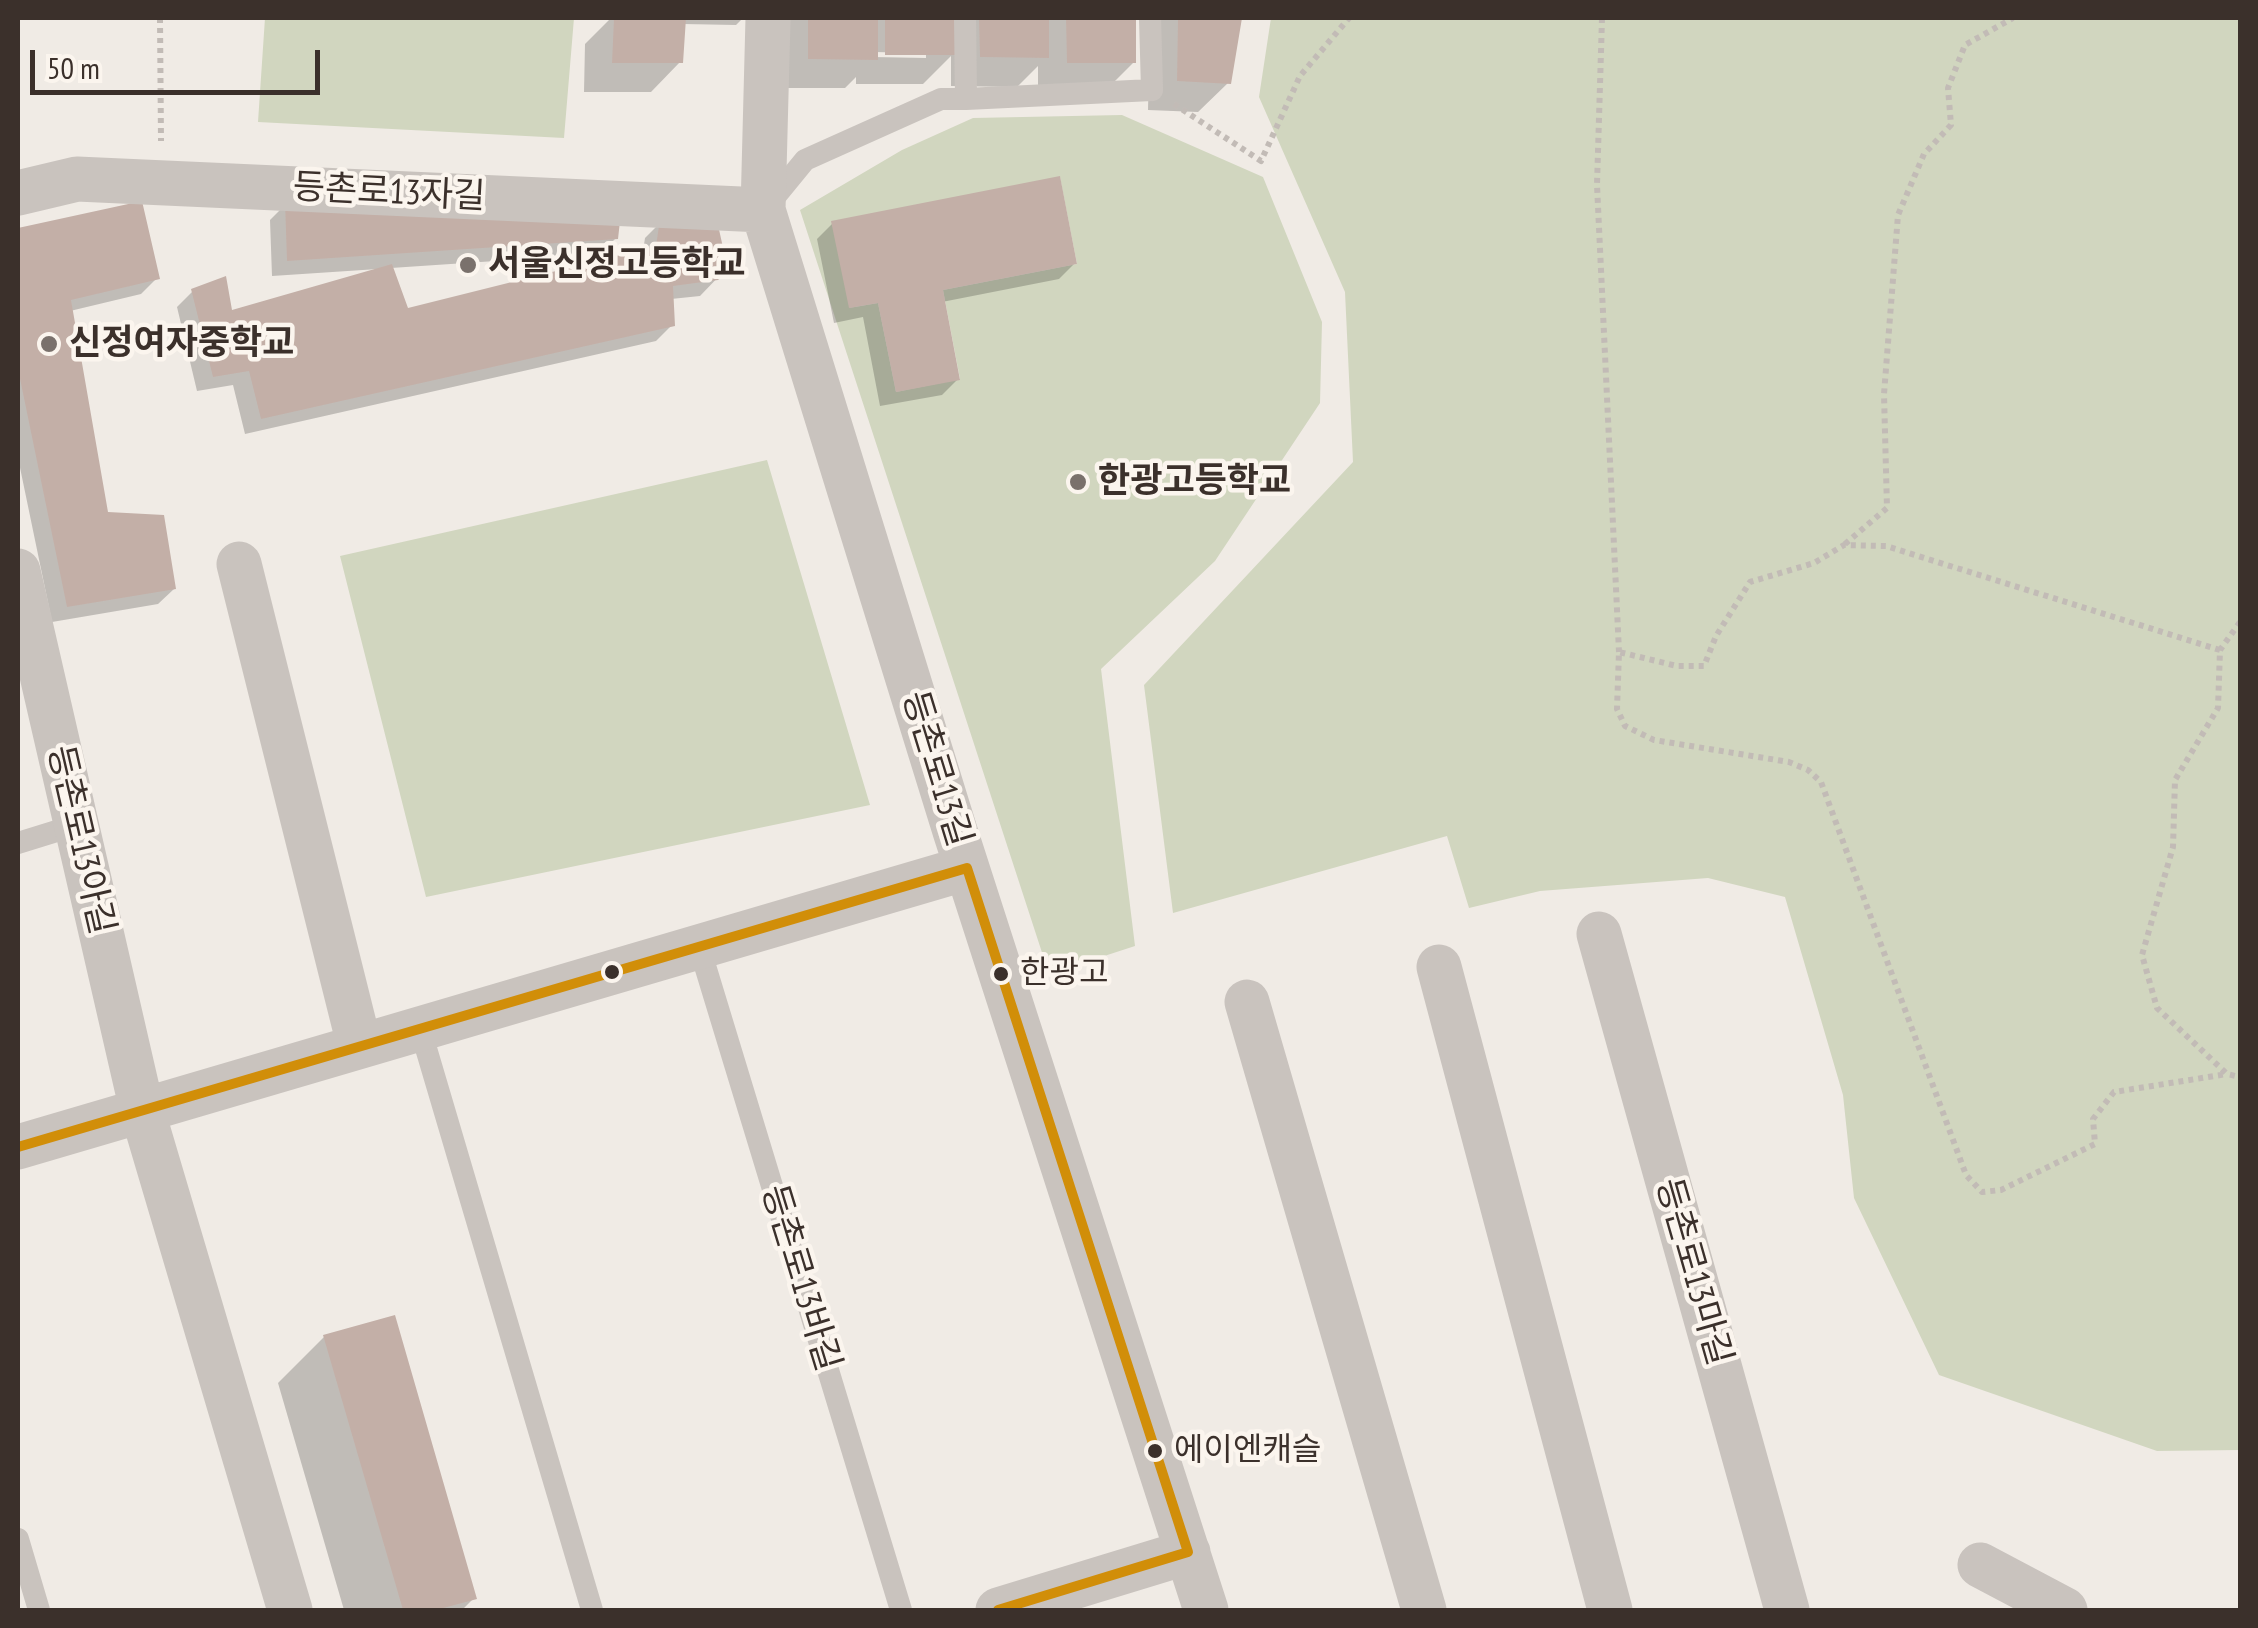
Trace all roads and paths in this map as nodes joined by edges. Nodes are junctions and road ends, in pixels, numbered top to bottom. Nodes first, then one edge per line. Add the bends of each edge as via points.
1 (160, 18) edge
2 (768, 18) edge
3 (965, 18) edge
4 (1150, 18) edge
5 (1349, 18) edge
6 (1602, 18) edge
7 (2014, 18) edge
8 (1152, 90) junction
9 (966, 98) junction
10 (162, 183) junction
11 (18, 193) edge
12 (763, 210) junction
13 (1844, 545) junction
14 (239, 564) dead end
15 (18, 571) edge
16 (2240, 622) edge
17 (2220, 650) junction
18 (1619, 652) junction
19 (76, 826) junction
20 (18, 843) edge
21 (966, 868) junction
22 (1598, 934) dead end
23 (699, 946) junction
24 (1440, 967) dead end
25 (1247, 1002) dead end
26 (420, 1028) junction
27 (357, 1047) junction
28 (2227, 1074) junction
29 (2240, 1077) edge
30 (142, 1110) junction
31 (18, 1146) edge
32 (18, 1539) edge
33 (1188, 1552) junction
34 (1980, 1565) dead end
35 (39, 1610) edge
36 (290, 1610) edge
37 (592, 1610) edge
38 (901, 1610) edge
39 (998, 1610) edge
40 (1206, 1610) edge
41 (1424, 1610) edge
42 (1610, 1610) edge
43 (1787, 1610) edge
44 (2065, 1610) edge

1 - 10 path
2 - 12 street, 등촌로13길
3 - 9 lane
4 - 8 lane
5 - 8 path via 1300,76 1261,161
6 - 18 path via 1597,185
7 - 13 path via 1965,45 1948,88 1951,125 1924,154 1898,215 1884,394 1887,508
8 - 9 lane
9 - 12 lane via 940,99 805,160
10 - 11 street, 등촌로13자길 via 77,179
10 - 12 street, 등촌로13자길
12 - 21 street, 등촌로13길
13 - 17 path via 1886,546
13 - 18 path via 1750,582 1704,666
14 - 27 street
15 - 19 street, 등촌로13아길
16 - 17 path
17 - 28 path via 2218,708 2175,780 2173,847 2142,955 2157,1008
18 - 28 path via 1618,708 1625,726 1654,740 1788,762 1821,782 1966,1175 1982,1192 2001,1190 2095,1144 2093,1119 2114,1092
19 - 20 lane
19 - 30 street, 등촌로13아길
21 - 23 street
21 - 33 street, 등촌로13길
22 - 43 street, 등촌로13마길
23 - 26 street
23 - 38 lane, 등촌로13바길
24 - 42 street
25 - 41 street
26 - 27 street
26 - 37 lane
27 - 30 street
28 - 29 path
30 - 31 street
30 - 36 street
32 - 35 lane
33 - 39 street
33 - 40 street, 등촌로13길
34 - 44 street

